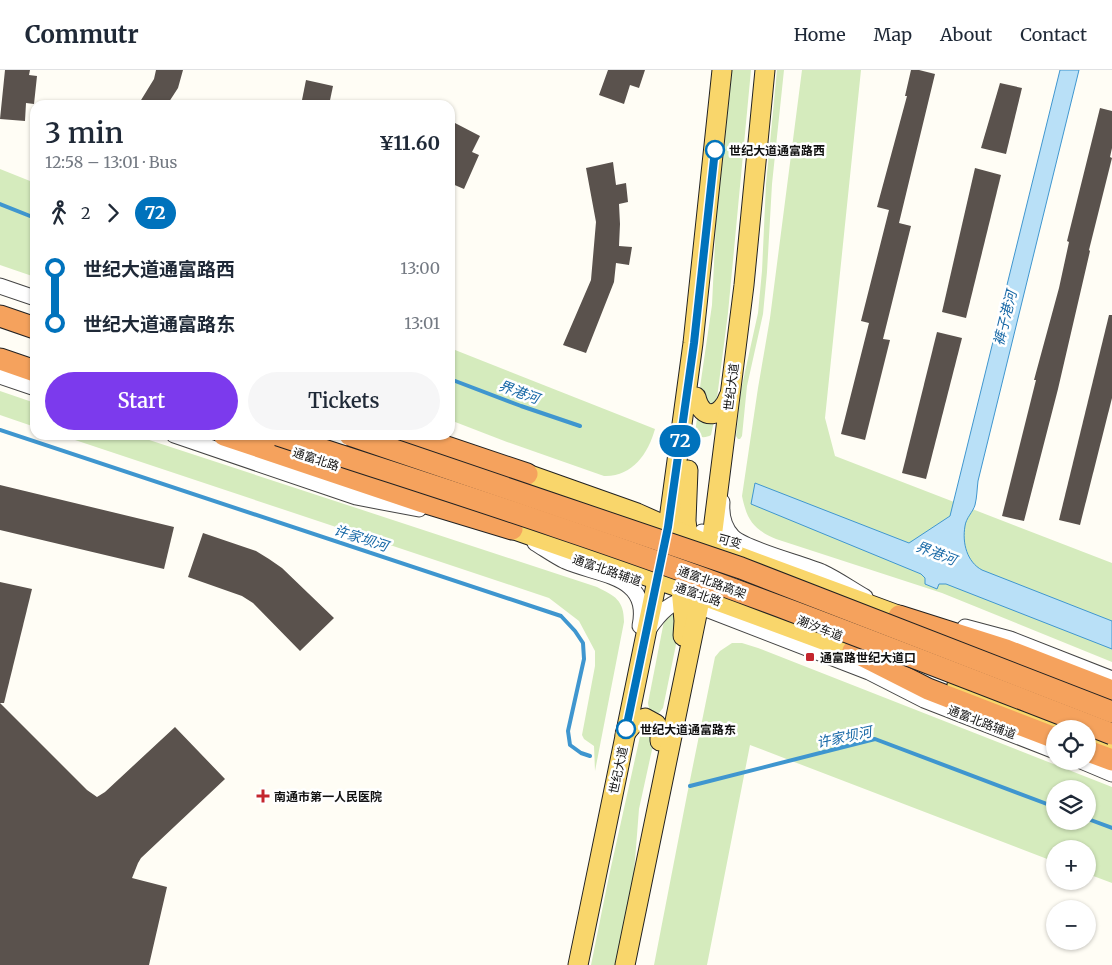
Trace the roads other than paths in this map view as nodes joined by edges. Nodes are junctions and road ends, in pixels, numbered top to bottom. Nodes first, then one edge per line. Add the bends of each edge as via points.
1 (722, 70) edge
2 (765, 70) edge
3 (707, 220) junction
4 (0, 286) edge
5 (30, 296) edge
6 (0, 302) edge
7 (0, 307) edge
8 (30, 311) edge
9 (0, 316) edge
10 (30, 316) edge
11 (30, 326) edge
12 (0, 344) edge
13 (30, 353) edge
14 (0, 359) edge
15 (734, 366) junction
16 (30, 368) edge
17 (0, 376) edge
18 (30, 386) edge
19 (730, 392) junction
20 (696, 397) junction
21 (189, 440) edge
22 (238, 440) edge
23 (258, 440) edge
24 (293, 440) edge
25 (365, 440) edge
26 (406, 440) edge
27 (426, 440) edge
28 (448, 440) edge
29 (527, 474) junction
30 (602, 497) junction
31 (425, 506) junction
32 (638, 510) junction
33 (512, 530) junction
34 (675, 530) junction
35 (712, 541) junction
36 (748, 545) junction
37 (547, 550) junction
38 (705, 575) junction
39 (621, 581) junction
40 (657, 584) junction
41 (857, 592) junction
42 (691, 597) junction
43 (734, 606) junction
44 (900, 616) junction
45 (647, 631) junction
46 (786, 634) junction
47 (853, 651) junction
48 (1112, 679) edge
49 (1112, 691) edge
50 (1112, 701) edge
51 (1112, 712) edge
52 (1061, 720) edge
53 (1046, 721) edge
54 (626, 728) junction
55 (1096, 733) edge
56 (1112, 734) edge
57 (1046, 735) edge
58 (1096, 740) edge
59 (1112, 740) edge
60 (660, 741) junction
61 (1112, 746) edge
62 (1046, 747) edge
63 (1096, 753) edge
64 (1112, 760) edge
65 (1096, 767) edge
66 (1112, 774) edge
67 (631, 934) junction
68 (578, 965) edge
69 (625, 965) edge

1 - 3 main road, 世纪大道
2 - 15 main road, 世纪大道
3 - 20 main road via 707,307
3 - 34 main road, 世纪大道
4 - 5 street
6 - 8 highway
7 - 10 main road
9 - 11 highway
12 - 13 highway
14 - 16 highway
15 - 19 main road, 世纪大道
15 - 36 street via 731,428 721,508 727,529 734,538
17 - 18 street
19 - 20 main road via 726,405 720,412 712,414 698,406
19 - 35 main road, 世纪大道
20 - 34 main road via 686,491
21 - 31 street, 通富北路辅道 via 356,497
22 - 31 highway
23 - 33 main road, 通富北路 via 451,502
24 - 56 highway, 通富北路高架, bridge via 673,568
25 - 51 highway, 通富北路高架, bridge via 741,568
26 - 29 main road via 474,462
27 - 29 highway
28 - 30 street
29 - 30 main road
30 - 32 main road
30 - 32 main road
31 - 33 highway
31 - 37 street, 通富北路辅道
32 - 34 main road
33 - 37 street
33 - 40 main road, 通富北路
34 - 35 main road
34 - 38 main road via 689,544
34 - 40 main road, 世纪大道
34 - 42 main road via 671,550
35 - 36 street, 可变
35 - 38 main road, 世纪大道
35 - 41 street
35 - 44 main road
36 - 41 street via 823,572
37 - 39 street via 565,561
37 - 40 street, 通富北路辅道
38 - 42 main road, 世纪大道
38 - 43 main road
39 - 40 street
39 - 54 street via 633,587 642,607 630,674
40 - 42 main road, 通富北路
40 - 45 main road, 世纪大道
41 - 44 street
41 - 48 street via 902,609 1010,639
42 - 43 main road, 通富北路
42 - 45 street via 665,608
42 - 60 main road
42 - 67 main road, 世纪大道
43 - 46 main road, 通富北路
43 - 46 main road
43 - 52 street, 潮汐车道 via 859,642
44 - 49 highway via 1006,650
44 - 50 main road
45 - 54 main road, 世纪大道
46 - 47 main road, 通富北路
46 - 62 street, 通富北路辅道 via 924,700
47 - 53 main road, 通富北路 via 897,661
47 - 57 highway via 928,689
54 - 60 main road via 645,718 656,724
54 - 68 main road, 世纪大道
55 - 59 street
58 - 61 main road
60 - 67 main road via 642,827
63 - 64 highway
65 - 66 street
67 - 69 main road, 世纪大道

